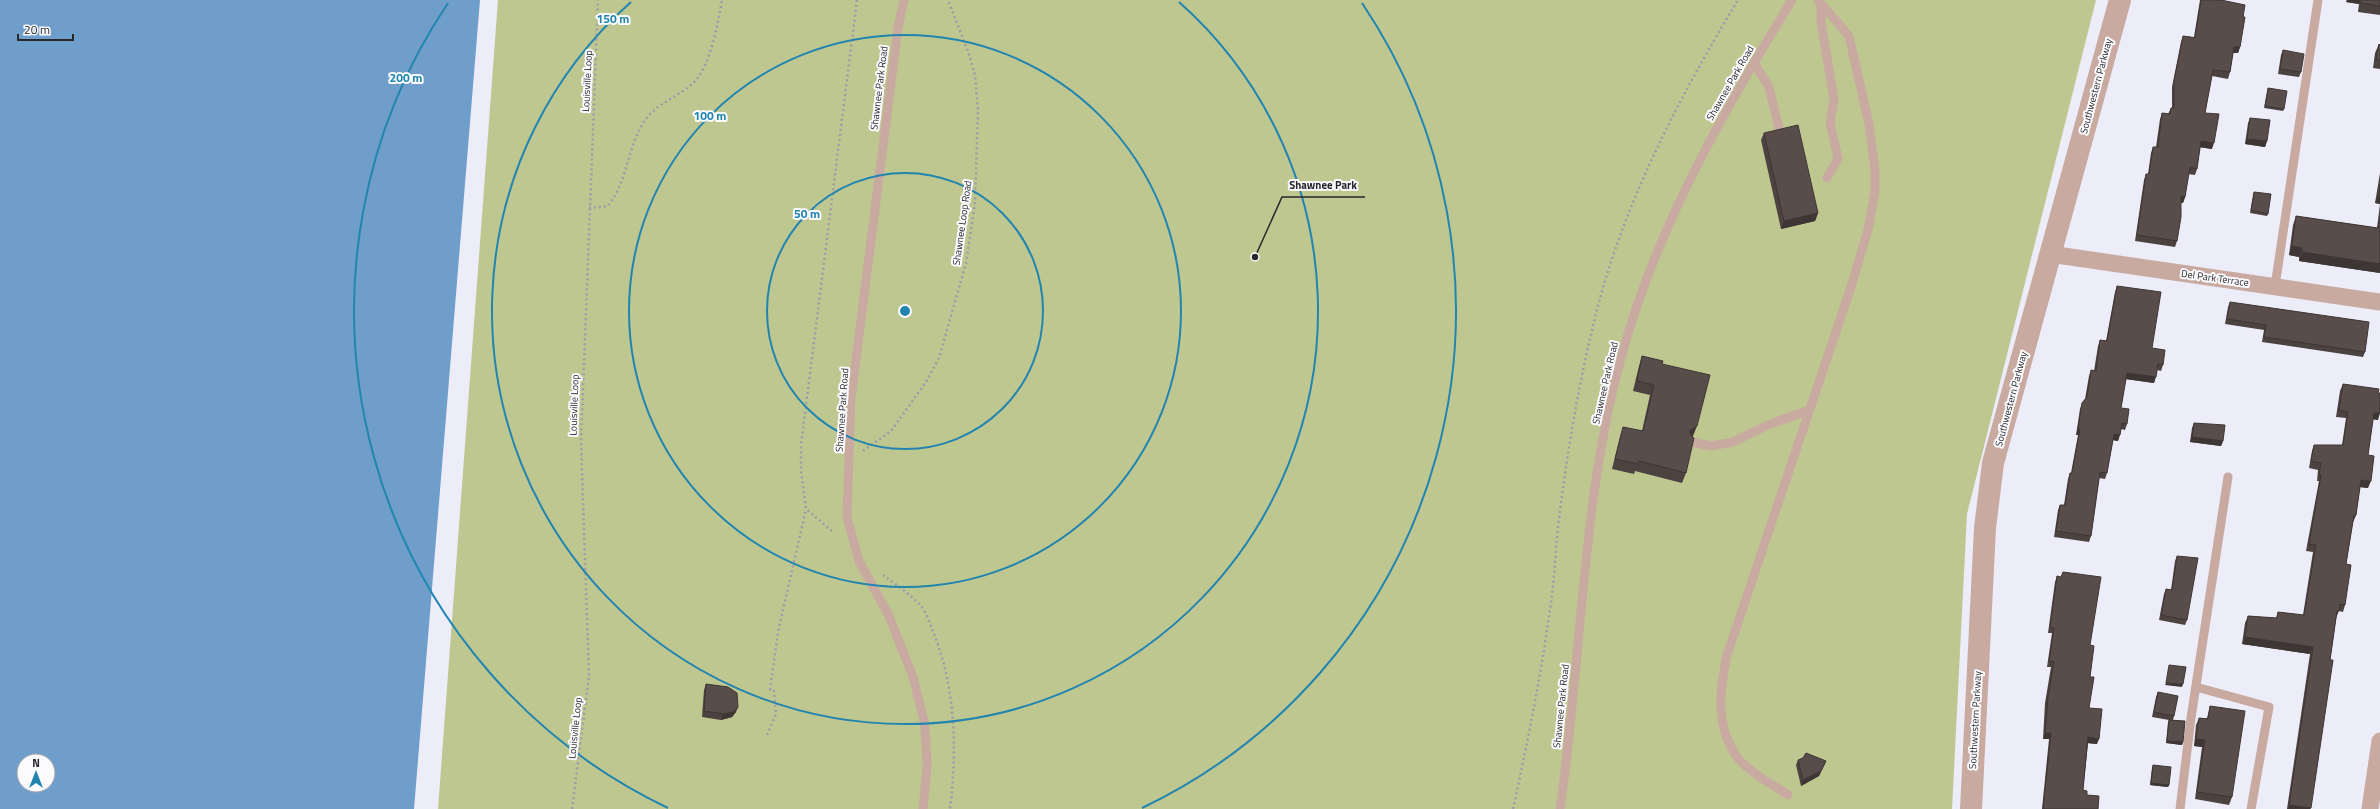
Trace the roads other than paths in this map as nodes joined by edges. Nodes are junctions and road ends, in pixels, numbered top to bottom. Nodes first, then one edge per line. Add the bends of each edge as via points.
1 (904, 0) edge
2 (1792, 0) edge
3 (2120, 0) edge
4 (2318, 0) edge
5 (1819, 2) edge
6 (1754, 63) junction
7 (1779, 128) edge
8 (1827, 178) dead end
9 (2050, 254) junction
10 (2275, 286) junction
11 (2380, 302) edge
12 (1809, 410) junction
13 (1692, 442) edge
14 (2228, 477) dead end
15 (2196, 686) junction
16 (2380, 741) edge
17 (1788, 795) dead end
18 (923, 809) edge
19 (1560, 809) edge
20 (1971, 809) edge
21 (2180, 809) edge
22 (2251, 809) edge
23 (2370, 809) edge

1 - 18 lane, Shawnee Park Road via 898,28 851,399 848,517 852,538 867,578 889,616 906,655 924,721 927,767
2 - 6 lane, Shawnee Park Road
3 - 9 street, Southwestern Parkway
4 - 10 lane
5 - 8 lane via 1834,99 1830,122 1838,159
5 - 12 lane via 1849,36 1869,124 1875,169 1875,192 1864,244
6 - 7 lane via 1769,87
6 - 19 lane, Shawnee Park Road via 1682,195 1660,243 1627,335 1605,428 1592,514
9 - 10 street, Del Park Terrace
9 - 20 street, Southwestern Parkway via 1993,463 1988,495
10 - 11 street, Del Park Terrace
12 - 13 lane via 1768,425 1733,442 1711,446
12 - 17 lane via 1727,655 1720,686 1721,721 1735,754 1752,771
14 - 15 lane
15 - 21 lane
15 - 22 lane via 2269,707
16 - 23 street

